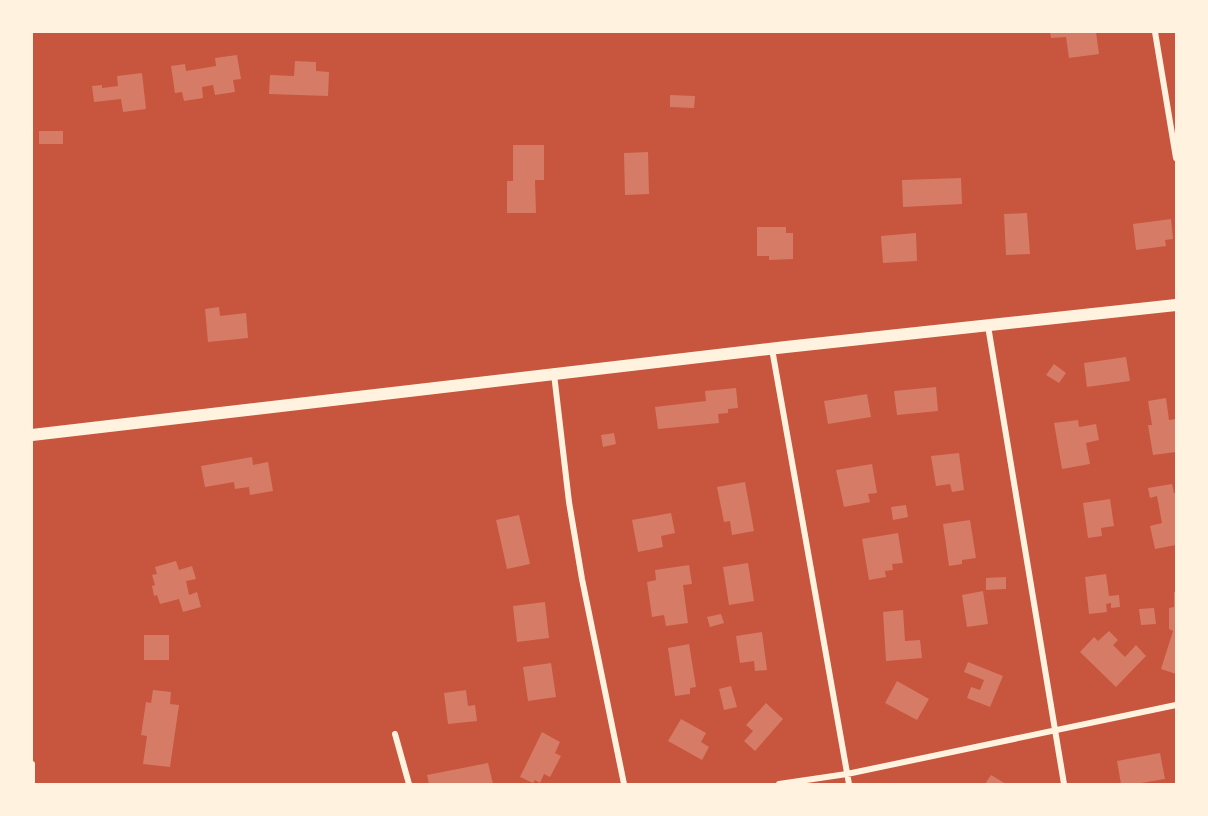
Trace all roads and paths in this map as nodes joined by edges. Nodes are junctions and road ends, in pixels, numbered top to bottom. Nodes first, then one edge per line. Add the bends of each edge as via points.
1 (1155, 32) edge
2 (1176, 158) edge
3 (1176, 305) edge
4 (988, 326) junction
5 (772, 349) junction
6 (554, 374) junction
7 (32, 435) edge
8 (1176, 705) edge
9 (1055, 730) junction
10 (395, 734) dead end
11 (32, 764) edge
12 (847, 774) junction
13 (32, 784) edge
14 (409, 784) edge
15 (624, 784) edge
16 (779, 784) edge
17 (849, 784) edge
18 (1064, 784) edge

1 - 2 street
3 - 4 main road
4 - 5 main road
4 - 9 street
5 - 6 main road
5 - 12 street
6 - 7 main road
6 - 15 street via 582,579
8 - 9 street
9 - 12 street
9 - 18 street
10 - 14 street
11 - 13 street
12 - 16 street
12 - 17 street

